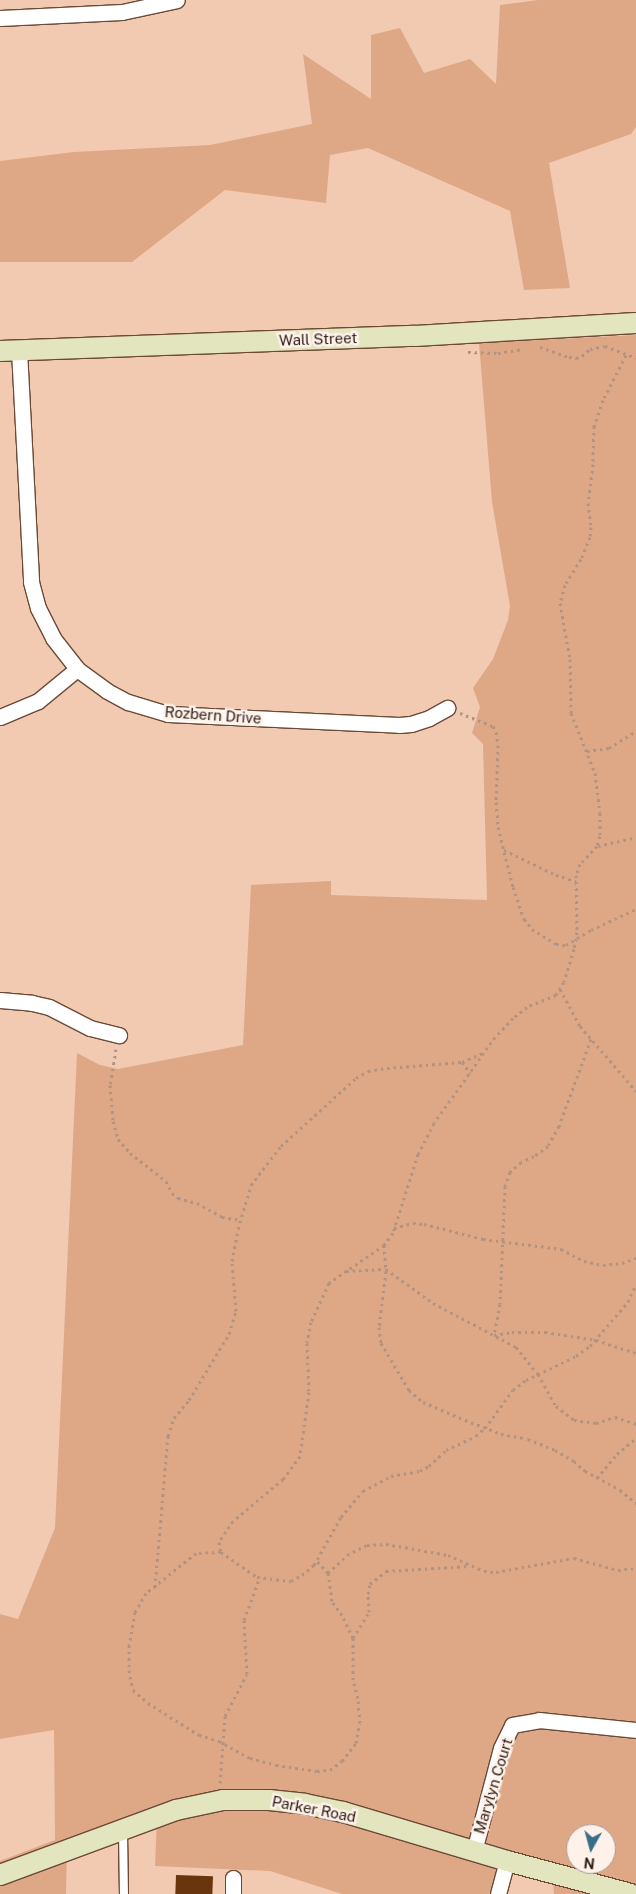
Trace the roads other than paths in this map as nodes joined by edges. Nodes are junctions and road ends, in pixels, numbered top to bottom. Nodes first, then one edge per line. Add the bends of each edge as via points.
1 (177, 0) edge
2 (92, 7) edge
3 (0, 18) edge
4 (636, 323) edge
5 (9, 351) edge
6 (76, 669) junction
7 (447, 708) road end
8 (0, 717) edge
9 (0, 1000) edge
10 (120, 1035) road end
11 (636, 1730) edge
12 (122, 1830) junction
13 (474, 1851) junction
14 (507, 1861) junction
15 (0, 1875) edge
16 (233, 1878) dead end
17 (124, 1894) edge
18 (233, 1894) edge
19 (498, 1894) edge
20 (631, 1894) edge

1 - 2 street via 122,12
2 - 3 street
4 - 5 street, Wall Street via 415,336
5 - 6 street, Rozbern Drive via 31,582 38,608 53,638
6 - 7 street, Rozbern Drive via 128,702 168,714 399,725 429,718
6 - 8 street via 38,701
9 - 10 street via 32,1003 90,1028
11 - 13 street, Marylyn Court via 539,1720 512,1725 501,1748
12 - 13 street, Parker Road via 176,1810 218,1801 269,1800 343,1812
12 - 15 street, Parker Road
12 - 17 lane
13 - 14 street, Parker Road
14 - 19 street
14 - 20 street, Parker Road
16 - 18 street

